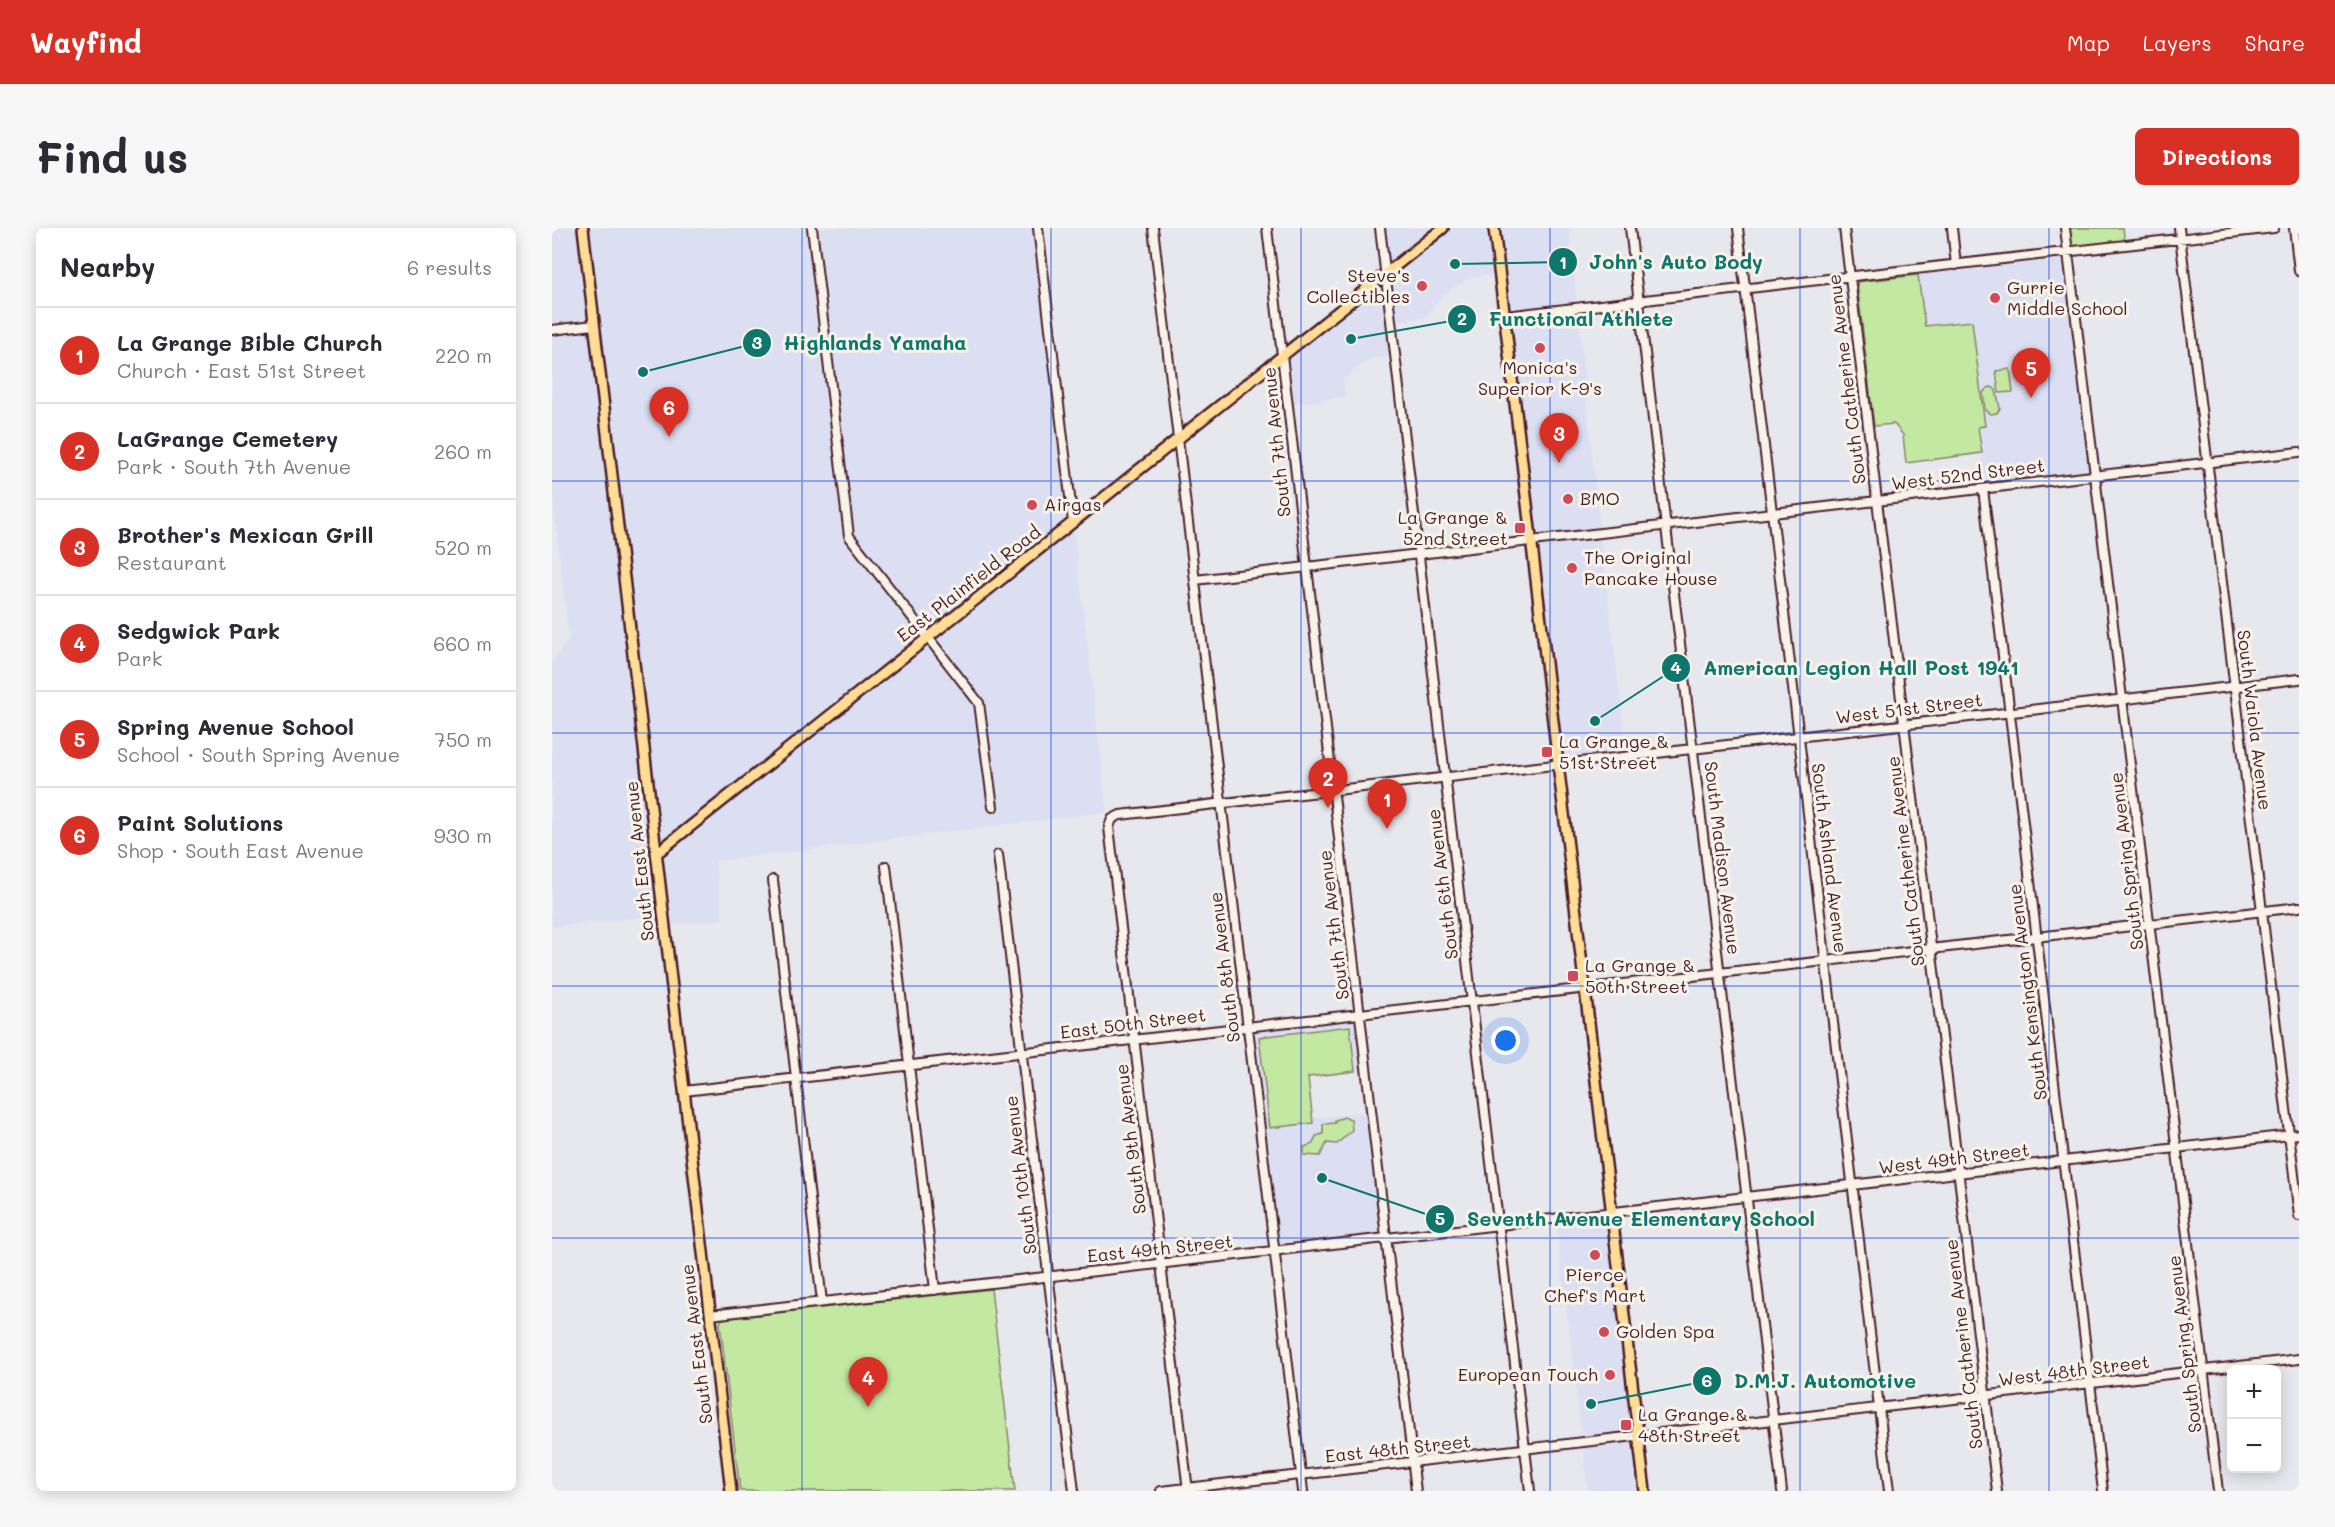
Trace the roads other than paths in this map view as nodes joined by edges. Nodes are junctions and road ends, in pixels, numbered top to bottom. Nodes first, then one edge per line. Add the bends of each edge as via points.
1 (583, 228) edge
2 (812, 228) edge
3 (1038, 228) edge
4 (1153, 228) edge
5 (1267, 228) edge
6 (1380, 228) edge
7 (1443, 228) edge
8 (1494, 228) edge
9 (1630, 228) edge
10 (1738, 228) edge
11 (1844, 228) edge
12 (1952, 228) edge
13 (2065, 228) edge
14 (2179, 228) edge
15 (2274, 228) edge
16 (2294, 228) edge
17 (2180, 240) junction
18 (2068, 253) junction
19 (1956, 265) junction
20 (2299, 271) edge
21 (1386, 274) junction
22 (1850, 278) junction
23 (1745, 290) junction
24 (1639, 301) junction
25 (1505, 316) junction
26 (594, 326) junction
27 (552, 330) edge
28 (1283, 356) junction
29 (1177, 440) junction
30 (2299, 452) edge
31 (2208, 463) junction
32 (2096, 476) junction
33 (1983, 489) junction
34 (1877, 501) junction
35 (1772, 513) junction
36 (1073, 522) junction
37 (1666, 525) junction
38 (1532, 541) junction
39 (1419, 553) junction
40 (1305, 568) junction
41 (1195, 580) junction
42 (928, 637) junction
43 (2299, 680) edge
44 (2235, 687) junction
45 (2122, 700) junction
46 (2009, 712) junction
47 (1905, 725) junction
48 (1798, 737) junction
49 (1693, 749) junction
50 (1559, 764) junction
51 (1446, 778) junction
52 (1334, 790) junction
53 (1221, 803) junction
54 (993, 807) dead end
55 (1113, 819) joint
56 (657, 853) junction
57 (998, 855) dead end
58 (886, 866) dead end
59 (773, 880) dead end
60 (2299, 907) edge
61 (2263, 911) junction
62 (2150, 924) junction
63 (2037, 937) junction
64 (1932, 949) junction
65 (1827, 962) junction
66 (1721, 973) junction
67 (1585, 987) junction
68 (1472, 1000) junction
69 (1360, 1013) junction
70 (1248, 1026) junction
71 (1134, 1040) junction
72 (1022, 1052) junction
73 (910, 1065) junction
74 (796, 1078) junction
75 (684, 1091) junction
76 (2299, 1134) edge
77 (2289, 1135) junction
78 (2177, 1148) junction
79 (2064, 1161) junction
80 (1959, 1174) junction
81 (1852, 1186) junction
82 (1748, 1198) junction
83 (1612, 1214) junction
84 (2299, 1216) edge
85 (1498, 1227) junction
86 (1387, 1239) junction
87 (1274, 1252) junction
88 (1161, 1264) junction
89 (1048, 1277) junction
90 (935, 1290) junction
91 (822, 1302) junction
92 (710, 1315) junction
93 (2299, 1359) edge
94 (2203, 1370) junction
95 (2091, 1384) junction
96 (1985, 1397) junction
97 (1878, 1409) junction
98 (1772, 1420) junction
99 (1639, 1436) junction
100 (1525, 1449) junction
101 (1413, 1462) junction
102 (1301, 1475) junction
103 (1188, 1490) edge
104 (731, 1491) edge
105 (1074, 1491) edge
106 (1161, 1491) edge
107 (1303, 1491) edge
108 (1416, 1491) edge
109 (1530, 1491) edge
110 (1645, 1491) edge
111 (1782, 1491) edge
112 (1889, 1491) edge
113 (1996, 1491) edge
114 (2103, 1491) edge
115 (2218, 1491) edge

1 - 26 main road, South East Avenue
2 - 42 street via 849,536
3 - 36 street
4 - 29 street, South 8th Avenue
5 - 28 street, South 7th Avenue
6 - 21 street, South 6th Avenue
7 - 21 main road, East Plainfield Road
8 - 25 main road
9 - 24 street, South Madison Avenue
10 - 23 street, South Ashland Avenue
11 - 22 street, South Catherine Avenue
12 - 19 street
13 - 18 street, South Spring Avenue
14 - 17 street, South Waiola Avenue
15 - 17 street
16 - 20 street
17 - 18 street
17 - 31 street, South Waiola Avenue
18 - 19 street
18 - 32 street, South Spring Avenue
19 - 22 street
21 - 28 main road, East Plainfield Road
21 - 39 street, South 6th Avenue
22 - 23 street
22 - 34 street, South Catherine Avenue
23 - 24 street
23 - 35 street, South Ashland Avenue
24 - 25 street
24 - 37 street, South Madison Avenue
25 - 38 main road
26 - 27 street
26 - 56 main road, South East Avenue
28 - 29 main road, East Plainfield Road
28 - 40 street, South 7th Avenue
29 - 36 main road, East Plainfield Road
29 - 41 street, South 8th Avenue
30 - 31 street, West 52nd Street
31 - 32 street, West 52nd Street
31 - 44 street, South Waiola Avenue
32 - 33 street, West 52nd Street
32 - 45 street, South Spring Avenue
33 - 34 street, West 52nd Street
33 - 46 street, South Kensington Avenue
34 - 35 street, West 52nd Street
34 - 47 street, South Catherine Avenue
35 - 37 street, West 52nd Street
35 - 48 street, South Ashland Avenue
36 - 42 main road, East Plainfield Road
37 - 38 street, West 52nd Street
37 - 49 street, South Madison Avenue
38 - 39 street, West 52nd Street
38 - 50 main road
39 - 40 street, West 52nd Street
39 - 51 street, South 6th Avenue
40 - 41 street, West 52nd Street
40 - 52 street, South 7th Avenue
41 - 53 street, South 8th Avenue
42 - 54 street via 979,703
42 - 56 main road, East Plainfield Road
43 - 44 street, West 51st Street
44 - 45 street, West 51st Street
44 - 61 street, South Waiola Avenue
45 - 46 street, West 51st Street
45 - 62 street, South Spring Avenue
46 - 47 street, West 51st Street
46 - 63 street, South Kensington Avenue
47 - 48 street, West 51st Street
47 - 64 street, South Catherine Avenue
48 - 49 street, West 51st Street
48 - 65 street, South Ashland Avenue
49 - 50 street, West 51st Street
49 - 66 street, South Madison Avenue
50 - 51 street, West 51st Street
50 - 67 main road
51 - 52 street, West 51st Street
51 - 68 street, South 6th Avenue
52 - 53 street, West 51st Street
52 - 69 street, South 7th Avenue
53 - 55 street, West 51st Street
53 - 70 street, South 8th Avenue
55 - 71 street, South 9th Avenue via 1109,827
56 - 75 main road, South East Avenue
57 - 72 street, South 10th Avenue
58 - 73 street
59 - 74 street
60 - 61 street, East 50th Street
61 - 62 street, East 50th Street
61 - 77 street, South Waiola Avenue
62 - 63 street, East 50th Street
62 - 78 street, South Spring Avenue
63 - 64 street, East 50th Street
63 - 79 street, South Kensington Avenue
64 - 65 street, East 50th Street
64 - 80 street, South Catherine Avenue
65 - 66 street, East 50th Street
65 - 81 street, South Ashland Avenue
66 - 67 street, East 50th Street
66 - 82 street, South Madison Avenue
67 - 68 street, East 50th Street
67 - 83 main road
68 - 69 street, East 50th Street
68 - 85 street, South 6th Avenue
69 - 70 street, East 50th Street
69 - 86 street, South 7th Avenue
70 - 71 street, East 50th Street
70 - 87 street, South 8th Avenue
71 - 72 street, East 50th Street
71 - 88 street, South 9th Avenue
72 - 73 street, East 50th Street
72 - 89 street, South 10th Avenue
73 - 74 street, East 50th Street
73 - 90 street
74 - 75 street, East 50th Street
74 - 91 street
75 - 92 main road, South East Avenue
76 - 77 street, West 49th Street
77 - 78 street, West 49th Street
77 - 84 street, South Waiola Avenue
78 - 79 street, West 49th Street
78 - 94 street, South Spring Avenue
79 - 80 street, West 49th Street
79 - 95 street, South Kensington Avenue
80 - 81 street, West 49th Street
80 - 96 street, South Catherine Avenue
81 - 82 street, West 49th Street
81 - 97 street, South Ashland Avenue
82 - 83 street, West 49th Street
82 - 98 street, South Madison Avenue
83 - 85 street, East 49th Street
83 - 99 main road
85 - 86 street, East 49th Street
85 - 100 street, South 6th Avenue
86 - 87 street, East 49th Street
86 - 101 street, South 7th Avenue
87 - 88 street, East 49th Street
87 - 102 street, South 8th Avenue
88 - 89 street, East 49th Street
88 - 103 street, South 9th Avenue
89 - 90 street, East 49th Street
89 - 105 street, South 10th Avenue
90 - 91 street, East 49th Street
91 - 92 street, East 49th Street
92 - 104 main road, South East Avenue
93 - 94 street, West 48th Street
94 - 95 street, West 48th Street
94 - 115 street, South Spring Avenue
95 - 96 street, West 48th Street
95 - 114 street, South Kensington Avenue
96 - 97 street, West 48th Street
96 - 113 street, South Catherine Avenue
97 - 98 street, West 48th Street
97 - 112 street, South Ashland Avenue
98 - 99 street, West 48th Street
98 - 111 street, South Madison Avenue
99 - 100 street, East 48th Street
99 - 110 main road
100 - 101 street, East 48th Street
100 - 109 street, South 6th Avenue
101 - 102 street, East 48th Street
101 - 108 street, South 7th Avenue
102 - 103 street, East 48th Street
102 - 107 street, South 8th Avenue
103 - 106 street, East 48th Street

